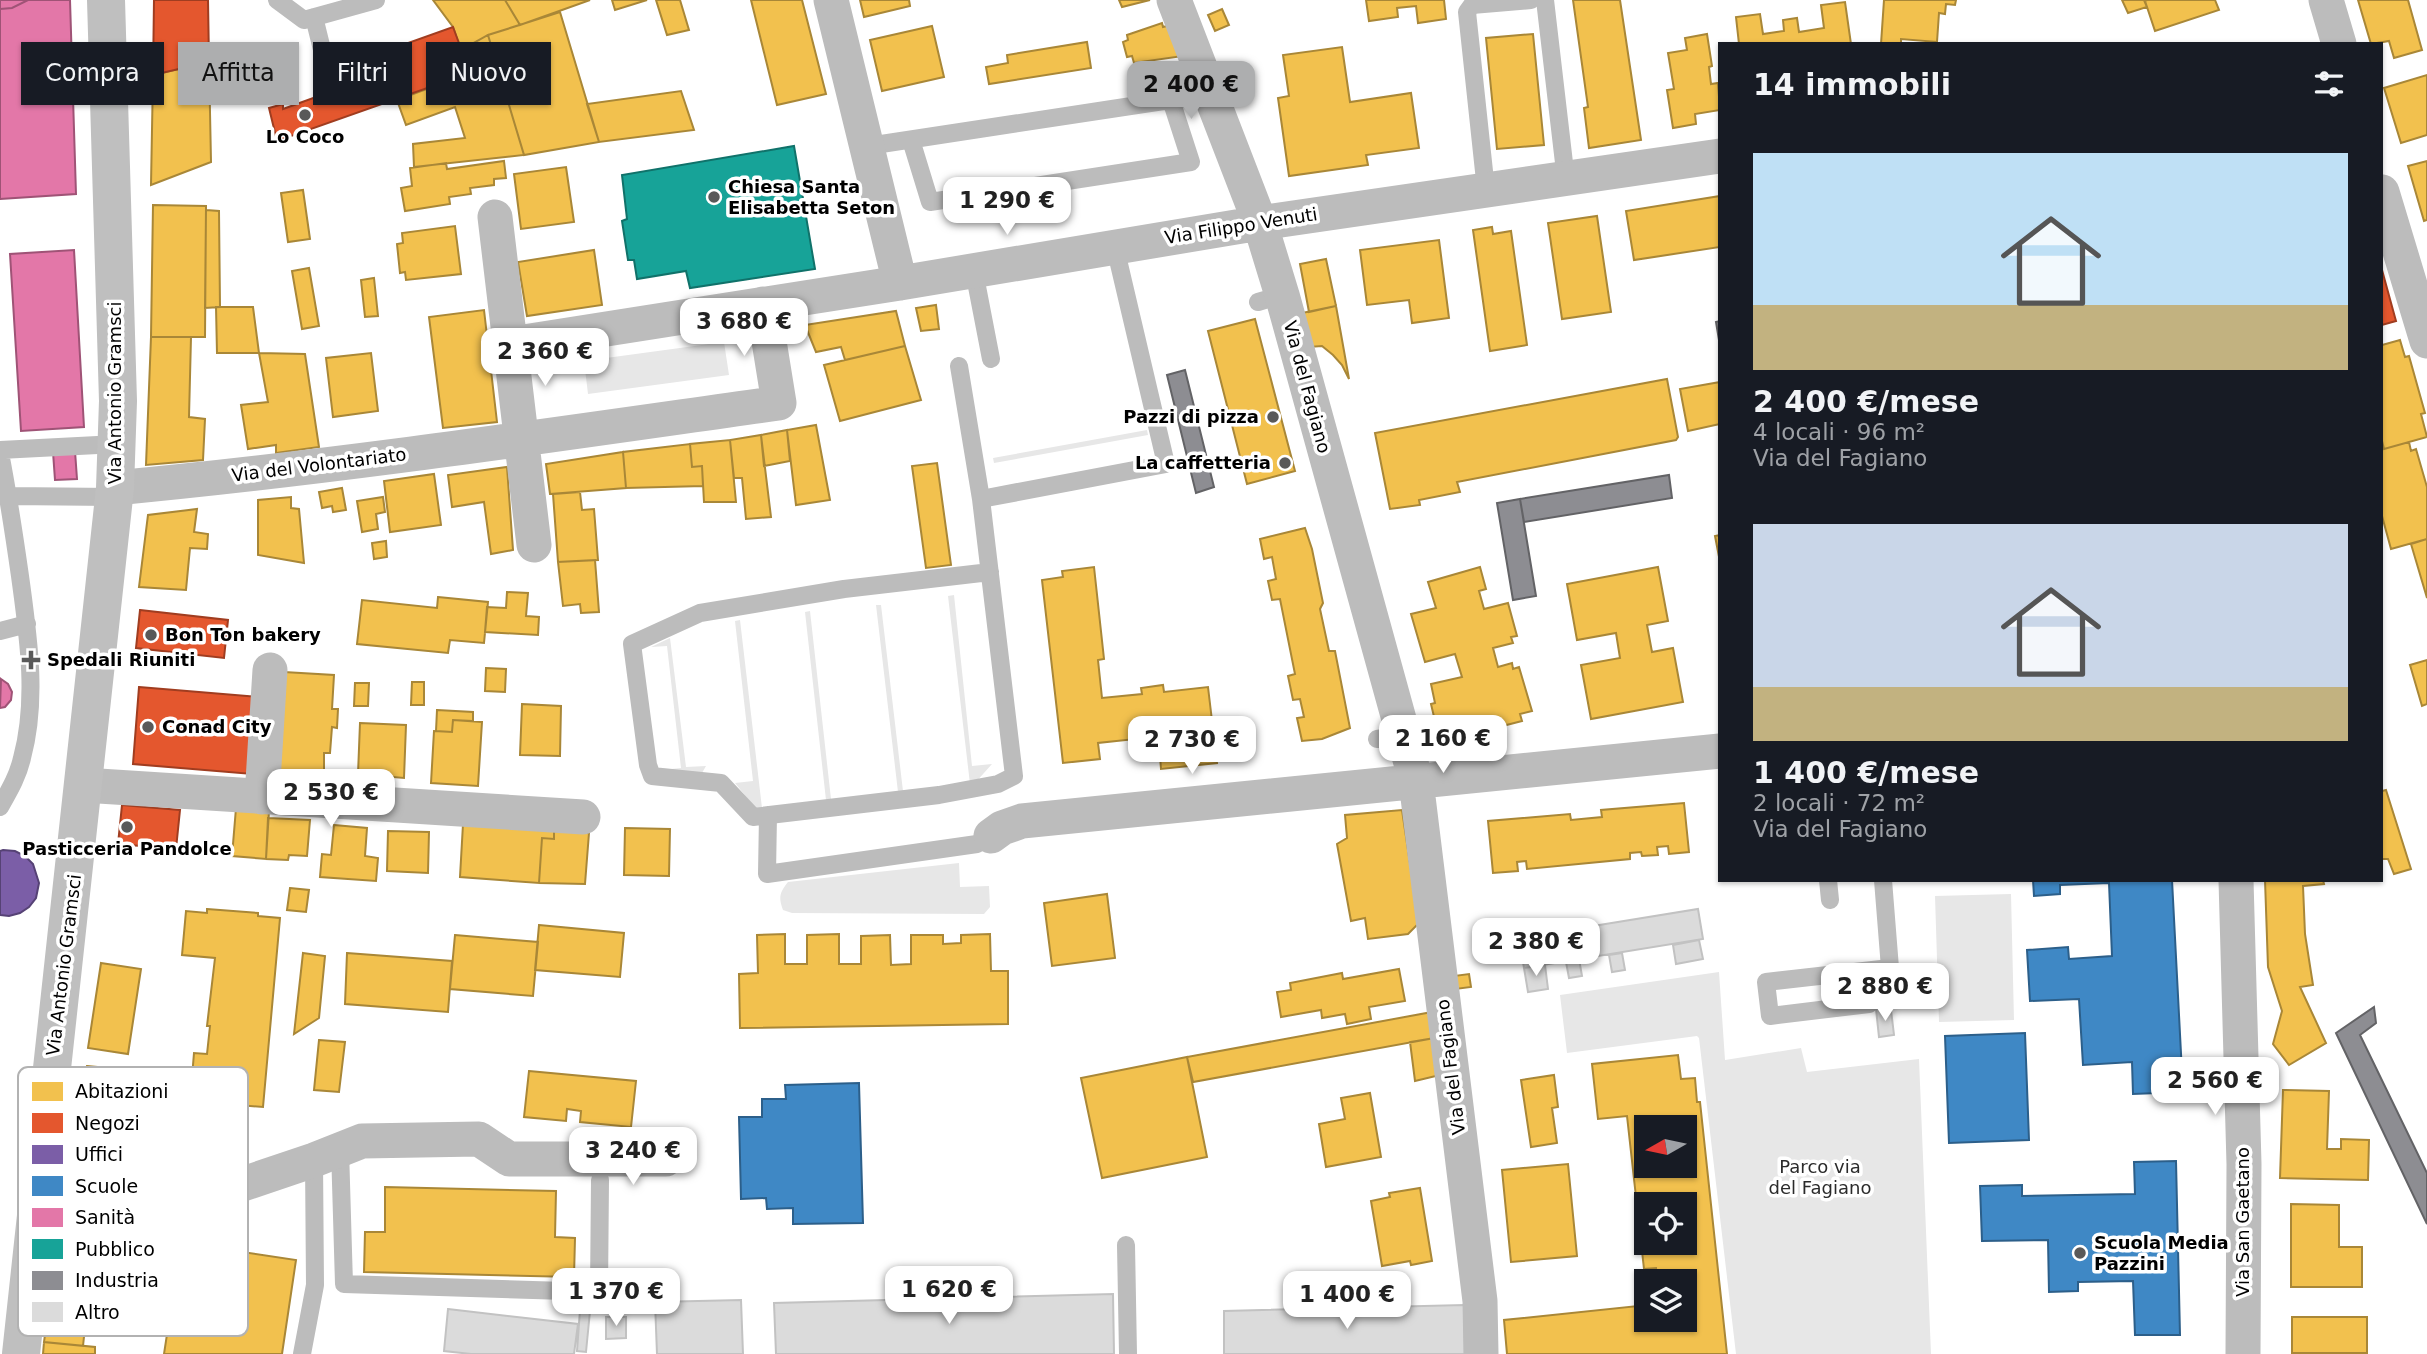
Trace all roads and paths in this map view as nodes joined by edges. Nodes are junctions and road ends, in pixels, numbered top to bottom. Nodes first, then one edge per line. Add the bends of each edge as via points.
1 (106, 0) edge
2 (277, 0) edge
3 (376, 0) edge
4 (831, 0) edge
5 (1174, 0) edge
6 (1531, 0) edge
7 (1545, 0) edge
8 (2326, 0) edge
9 (314, 17) junction
10 (320, 42) edge
11 (2338, 42) edge
12 (1210, 93) junction
13 (1171, 100) junction
14 (911, 140) junction
15 (868, 146) junction
16 (1718, 156) edge
17 (1566, 180) junction
18 (1486, 190) junction
19 (2383, 195) edge
20 (495, 217) dead end
21 (1260, 223) junction
22 (1115, 247) junction
23 (974, 271) junction
24 (900, 283) junction
25 (763, 304) junction
26 (2422, 306) edge
27 (2427, 341) edge
28 (511, 344) junction
29 (991, 359) dead end
30 (958, 366) dead end
31 (523, 439) junction
32 (102, 444) junction
33 (0, 452) edge
34 (115, 492) junction
35 (9, 496) junction
36 (981, 499) junction
37 (534, 545) dead end
38 (990, 572) junction
39 (27, 624) junction
40 (0, 631) edge
41 (270, 670) dead end
42 (1718, 751) edge
43 (1416, 781) junction
44 (83, 785) junction
45 (262, 797) junction
46 (0, 807) edge
47 (768, 815) junction
48 (583, 817) dead end
49 (991, 836) joint
50 (1828, 882) edge
51 (1883, 882) edge
52 (2236, 882) edge
53 (1830, 900) dead end
54 (1890, 968) junction
55 (52, 1067) edge
56 (327, 1155) junction
57 (666, 1159) dead end
58 (601, 1169) junction
59 (248, 1182) edge
60 (1126, 1245) dead end
61 (23, 1336) edge
62 (21, 1354) edge
63 (302, 1354) edge
64 (1128, 1354) edge
65 (1481, 1354) edge
66 (2243, 1354) edge

1 - 32 street, Via Antonio Gramsci
2 - 9 lane via 304,20
3 - 9 lane
4 - 15 street
5 - 12 street, Via del Fagiano
6 - 18 lane via 1472,5 1467,12
7 - 17 lane
8 - 11 street
9 - 10 lane
12 - 13 lane
12 - 21 street, Via del Fagiano
13 - 14 lane
13 - 14 lane via 1191,162 930,202
14 - 15 lane
15 - 24 street
16 - 17 street, Via Filippo Venuti
17 - 18 street, Via Filippo Venuti
18 - 21 street, Via Filippo Venuti
19 - 26 street
20 - 28 street
21 - 22 street, Via Filippo Venuti
21 - 43 street, Via del Fagiano via 1270,298 1326,497 1367,567 1389,737
22 - 23 street, Via Filippo Venuti
22 - 36 lane via 1166,464
23 - 24 street, Via Filippo Venuti
23 - 29 lane
24 - 25 street, Via Filippo Venuti
25 - 28 street, Via Filippo Venuti
25 - 31 street, Via del Volontariato via 779,403
26 - 27 street
28 - 31 street
30 - 36 lane
31 - 34 street, Via del Volontariato
31 - 37 street
32 - 33 lane
32 - 34 street, Via Antonio Gramsci
33 - 35 lane
34 - 35 lane
34 - 44 street, Via Antonio Gramsci
35 - 39 lane
36 - 38 lane
38 - 47 lane via 1014,776 998,784 939,795
38 - 47 lane via 699,612 632,644 652,776 721,783 753,817
39 - 40 lane
39 - 46 lane via 31,686 26,740 17,777
41 - 45 street
42 - 43 street
43 - 49 street via 1022,821
43 - 65 street, Via del Fagiano via 1488,1299
44 - 45 street
44 - 55 street, Via Antonio Gramsci
45 - 48 street
47 - 49 lane via 767,874 977,844
50 - 53 lane
51 - 54 lane
52 - 66 street, Via San Gaetano via 2244,1164
54 - 54 lane via 1766,982 1770,1016 1869,1004
56 - 58 street via 362,1141 479,1139 509,1159
56 - 58 lane via 344,1284 599,1293
56 - 59 street
56 - 63 lane via 315,1285
57 - 58 street
60 - 64 lane
61 - 62 street, Via Antonio Gramsci

